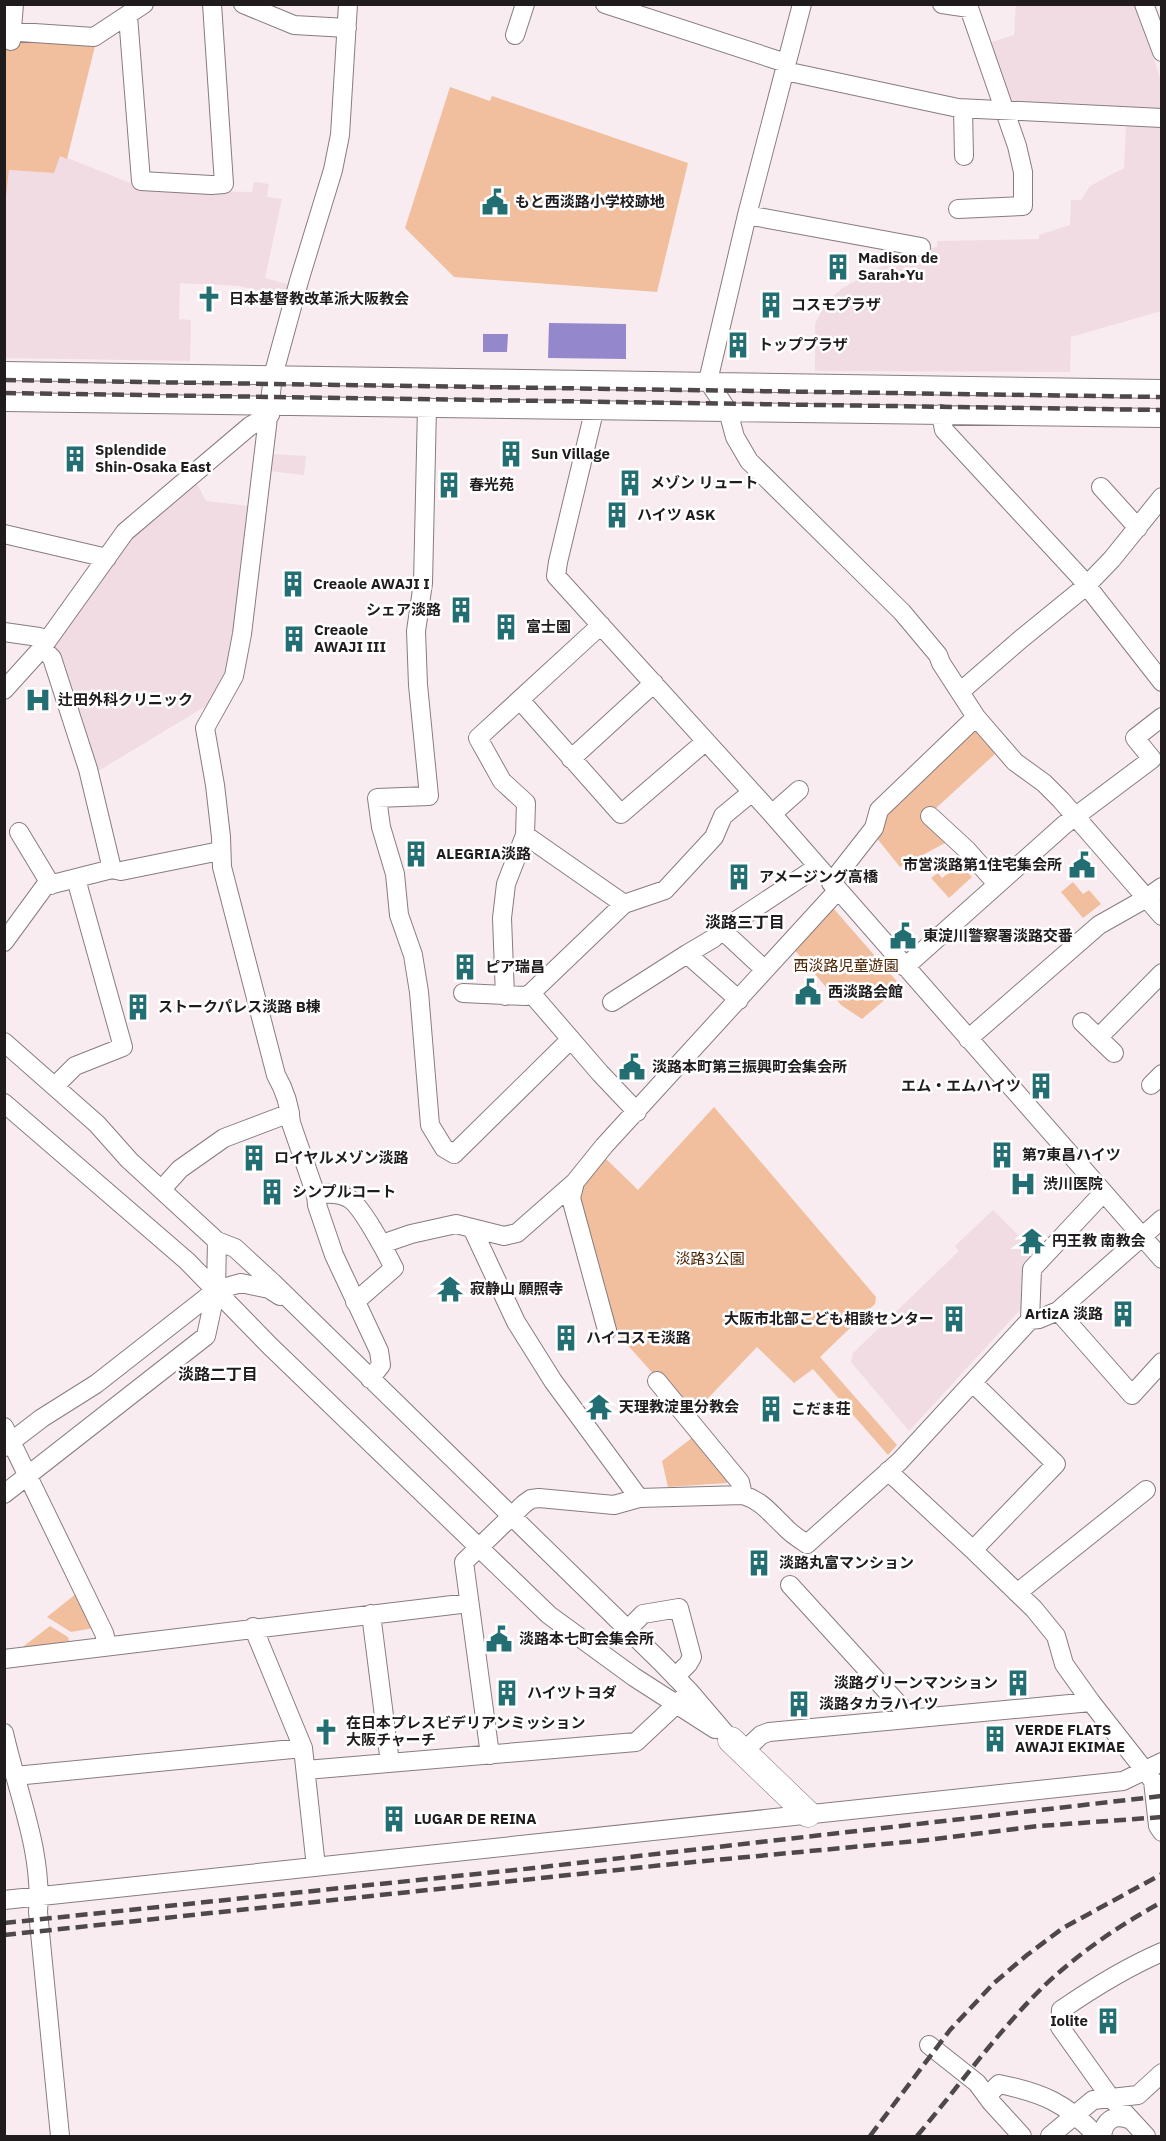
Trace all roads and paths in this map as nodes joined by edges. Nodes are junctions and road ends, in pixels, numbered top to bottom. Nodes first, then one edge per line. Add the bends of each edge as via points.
1 (14, 4) edge
2 (144, 4) edge
3 (212, 4) edge
4 (243, 4) edge
5 (348, 4) edge
6 (525, 4) edge
7 (605, 4) edge
8 (802, 4) edge
9 (942, 4) edge
10 (1144, 4) edge
11 (128, 16) junction
12 (347, 28) junction
13 (9, 34) edge
14 (514, 35) dead end
15 (1161, 52) edge
16 (785, 67) junction
17 (963, 109) junction
18 (1005, 111) junction
19 (1161, 118) edge
20 (964, 156) dead end
21 (958, 209) dead end
22 (747, 215) junction
23 (921, 247) dead end
24 (4, 371) edge
25 (273, 376) junction
26 (356, 378) junction
27 (580, 380) junction
28 (708, 381) junction
29 (1125, 388) junction
30 (1161, 389) edge
31 (4, 402) edge
32 (356, 406) junction
33 (427, 408) junction
34 (270, 410) junction
35 (587, 410) junction
36 (728, 411) junction
37 (941, 414) junction
38 (1125, 417) junction
39 (1161, 418) edge
40 (1101, 487) dead end
41 (1161, 497) edge
42 (1138, 528) junction
43 (4, 534) edge
44 (107, 558) junction
45 (1086, 586) junction
46 (601, 625) junction
47 (4, 632) edge
48 (45, 644) junction
49 (1161, 682) edge
50 (654, 683) junction
51 (4, 690) edge
52 (961, 691) junction
53 (520, 700) junction
54 (976, 717) junction
55 (1161, 717) edge
56 (706, 741) junction
57 (572, 759) junction
58 (799, 790) dead end
59 (752, 792) junction
60 (772, 814) junction
61 (930, 816) dead end
62 (1076, 817) junction
63 (19, 831) dead end
64 (525, 835) junction
65 (220, 851) junction
66 (818, 867) junction
67 (112, 869) junction
68 (64, 882) junction
69 (997, 884) junction
70 (835, 887) junction
71 (1161, 887) edge
72 (1145, 899) junction
73 (624, 904) junction
74 (1161, 916) edge
75 (714, 938) dead end
76 (4, 942) edge
77 (687, 954) junction
78 (905, 967) junction
79 (765, 970) junction
80 (1161, 973) edge
81 (463, 993) dead end
82 (531, 993) junction
83 (505, 996) junction
84 (738, 1000) junction
85 (612, 1002) dead end
86 (1082, 1022) dead end
87 (1098, 1038) junction
88 (571, 1039) junction
89 (968, 1039) junction
90 (4, 1042) edge
91 (1114, 1053) dead end
92 (55, 1086) junction
93 (4, 1103) edge
94 (637, 1112) junction
95 (290, 1113) junction
96 (575, 1182) junction
97 (162, 1189) junction
98 (1103, 1193) junction
99 (316, 1195) junction
100 (1161, 1219) edge
101 (472, 1228) junction
102 (1142, 1236) junction
103 (217, 1241) junction
104 (382, 1244) junction
105 (1161, 1258) edge
106 (216, 1290) junction
107 (355, 1302) junction
108 (294, 1304) junction
109 (1058, 1311) junction
110 (1030, 1320) junction
111 (208, 1329) junction
112 (607, 1330) dead end
113 (255, 1331) junction
114 (1161, 1362) edge
115 (370, 1379) junction
116 (657, 1381) dead end
117 (973, 1383) junction
118 (7, 1439) edge
119 (888, 1471) junction
120 (29, 1475) junction
121 (1146, 1490) dead end
122 (4, 1494) edge
123 (742, 1495) junction
124 (639, 1498) junction
125 (510, 1515) junction
126 (479, 1546) junction
127 (973, 1550) junction
128 (790, 1585) dead end
129 (1017, 1593) junction
130 (469, 1603) junction
131 (371, 1614) junction
132 (253, 1627) junction
133 (627, 1630) junction
134 (107, 1645) junction
135 (4, 1659) edge
136 (675, 1677) junction
137 (690, 1692) junction
138 (1091, 1702) junction
139 (675, 1705) junction
140 (908, 1719) junction
141 (4, 1733) edge
142 (738, 1745) junction
143 (303, 1748) junction
144 (490, 1755) junction
145 (390, 1763) junction
146 (1153, 1766) edge
147 (306, 1770) junction
148 (15, 1776) junction
149 (808, 1814) junction
150 (1161, 1832) edge
151 (316, 1867) junction
152 (39, 1896) junction
153 (4, 1900) edge
154 (1161, 1952) edge
155 (929, 2045) dead end
156 (1161, 2073) edge
157 (1110, 2097) junction
158 (991, 2102) junction
159 (1076, 2114) junction
160 (1128, 2119) junction
161 (60, 2136) edge
162 (1022, 2136) edge
163 (1050, 2136) edge
164 (1097, 2136) edge
165 (1102, 2136) edge
166 (1146, 2136) edge

1 - 13 street
2 - 11 street
3 - 11 street via 224,184 141,181
4 - 12 street via 294,25
5 - 12 street
6 - 14 street
7 - 16 street
8 - 16 street
9 - 18 street via 969,8
10 - 15 street
11 - 13 street via 94,37
12 - 25 street via 340,135 333,170
16 - 17 street
16 - 22 street
17 - 18 street
17 - 20 street
18 - 19 street
18 - 21 street via 1023,172 1023,206
22 - 23 street
22 - 28 street
24 - 25 street
25 - 26 street
25 - 34 street
26 - 27 street
26 - 32 street
27 - 28 street
27 - 35 street
28 - 29 street
28 - 36 street
29 - 30 street
29 - 38 street
31 - 34 street
32 - 33 street
32 - 34 street
33 - 35 street
33 - 88 street via 423,583 416,631 429,796 377,798 395,874 399,915 413,955 419,992 430,1125 444,1149 454,1154
34 - 44 street via 125,532
34 - 65 street via 234,676 205,728 215,785
35 - 36 street
35 - 46 street via 592,420 556,576
36 - 37 street
36 - 52 street via 735,437 749,461 902,612 938,655
37 - 38 street
37 - 45 street via 944,430
38 - 39 street
40 - 42 street
41 - 42 street
42 - 45 street
43 - 44 street
44 - 48 street
45 - 49 street
45 - 52 street
46 - 50 street
46 - 53 street
47 - 48 street via 39,637
48 - 51 street
48 - 67 street via 88,769
50 - 56 street
50 - 57 street
52 - 54 street
53 - 57 street
53 - 64 street via 478,738 502,781 526,804
54 - 62 street via 1015,762 1044,783
54 - 70 street via 879,810 874,828
55 - 62 street via 1135,738 1152,759
56 - 57 street via 621,814
56 - 59 street
58 - 60 street
59 - 60 street
59 - 73 street via 723,816 714,837 665,890
60 - 66 street
61 - 69 street
62 - 69 street
62 - 72 street
63 - 68 street
64 - 73 street
64 - 83 street via 506,884 502,918
65 - 67 street via 121,871
65 - 95 street via 276,1075
66 - 70 street
66 - 79 street via 722,930
67 - 68 street
68 - 76 street via 45,886
68 - 92 street via 123,1047 75,1066
69 - 78 street
70 - 78 street
70 - 79 street
71 - 72 street
72 - 74 street
72 - 89 street via 1100,925
73 - 82 street
75 - 77 street
77 - 84 street
77 - 85 street
78 - 89 street
79 - 84 street
80 - 87 street
81 - 83 street
82 - 83 street
82 - 88 street
84 - 94 street
86 - 87 street
87 - 91 street
88 - 94 street
89 - 98 street
90 - 92 street
92 - 97 street
93 - 106 street
94 - 96 street
95 - 97 street via 224,1138 180,1169
95 - 99 street
96 - 101 street via 517,1233 504,1236
96 - 112 street via 571,1198
97 - 103 street
98 - 102 street
98 - 110 street via 1032,1269
99 - 104 street via 328,1193 350,1198
99 - 107 street via 334,1255
100 - 102 street
101 - 104 street via 456,1224
101 - 124 street via 516,1323 553,1381
102 - 105 street
102 - 109 street
103 - 106 street
103 - 108 street via 235,1248
104 - 107 street via 394,1268
106 - 108 street via 241,1283 269,1289
106 - 111 street
106 - 113 street
106 - 118 street via 96,1384
107 - 115 street via 379,1351 381,1365
108 - 115 street
109 - 110 street
109 - 114 street via 1132,1395
110 - 117 street
111 - 113 street via 224,1322
111 - 120 street via 206,1336
113 - 126 street
115 - 125 street
116 - 123 street via 740,1482
117 - 119 street
117 - 127 street via 1056,1464
118 - 120 street
119 - 123 street via 807,1544 766,1507
119 - 127 street
120 - 122 street
120 - 134 street
121 - 129 street
123 - 124 street
124 - 125 street via 614,1506 535,1498
125 - 126 street
125 - 133 street
126 - 130 street via 464,1562
126 - 139 street via 549,1615
127 - 129 street
128 - 140 street
129 - 138 street via 1056,1636 1064,1664
130 - 131 street
130 - 144 street
131 - 132 street
131 - 145 street
132 - 134 street
132 - 143 street
133 - 136 street
133 - 136 street via 643,1614 680,1608 692,1657
134 - 135 street
136 - 137 street
137 - 139 street
137 - 142 street
138 - 140 street
138 - 146 street
139 - 142 street
139 - 144 street via 636,1743
140 - 142 street via 769,1732
141 - 148 street
142 - 149 street
143 - 147 street
143 - 148 street
144 - 145 street
145 - 147 street
146 - 149 street via 1123,1781
146 - 150 street
147 - 151 street
148 - 152 street via 39,1880
149 - 151 street
151 - 152 street
152 - 153 street
152 - 161 street
154 - 157 street via 1134,1964 1061,2010 1060,2027
155 - 158 street via 977,2083
156 - 157 street via 1138,2095
157 - 159 street via 1093,2100
157 - 160 street
158 - 159 street via 989,2094 999,2084 1035,2091
158 - 162 street
159 - 163 street
159 - 164 street
160 - 165 street via 1111,2118
160 - 166 street

